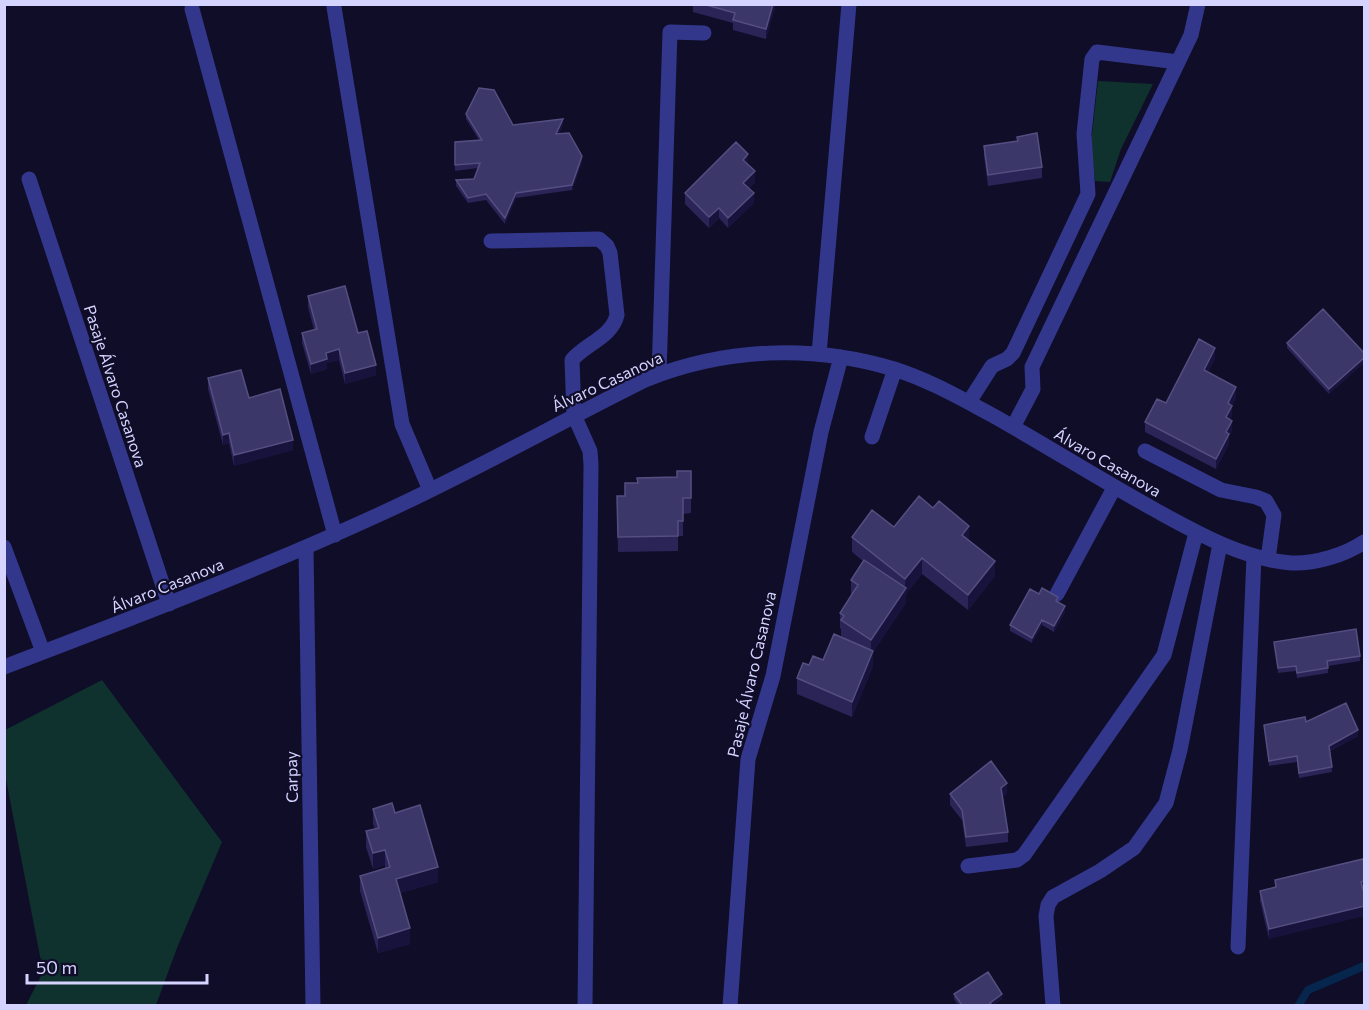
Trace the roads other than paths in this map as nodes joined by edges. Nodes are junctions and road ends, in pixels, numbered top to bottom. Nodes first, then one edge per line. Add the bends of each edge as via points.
1 (849, 4) edge
2 (1198, 4) edge
3 (334, 7) dead end
4 (192, 9) dead end
5 (704, 33) dead end
6 (1178, 62) junction
7 (29, 178) dead end
8 (1088, 194) junction
9 (1113, 197) junction
10 (491, 241) dead end
11 (819, 354) junction
12 (841, 357) junction
13 (895, 369) junction
14 (659, 374) junction
15 (969, 402) junction
16 (574, 415) junction
17 (1013, 427) junction
18 (872, 437) dead end
19 (1145, 451) dead end
20 (1114, 488) junction
21 (430, 490) junction
22 (1196, 533) junction
23 (335, 535) junction
24 (1365, 542) edge
25 (1220, 544) junction
26 (4, 547) edge
27 (306, 548) junction
28 (1261, 557) junction
29 (1057, 594) edge
30 (170, 604) junction
31 (43, 652) junction
32 (4, 667) edge
33 (968, 866) dead end
34 (1238, 947) dead end
35 (313, 1005) edge
36 (585, 1005) edge
37 (730, 1005) edge
38 (1053, 1005) edge

1 - 11 street
2 - 6 street via 1191,35
3 - 21 street via 402,424
4 - 23 street
5 - 14 street via 670,32
6 - 8 street via 1098,52 1092,59 1084,134
6 - 9 street
7 - 30 street, Pasaje Álvaro Casanova
8 - 9 street
8 - 15 street via 1013,353 992,366
9 - 17 street via 1032,367 1033,389
10 - 16 street via 599,239 607,246 617,315 615,324 572,360
11 - 12 street, Álvaro Casanova
11 - 14 street, Álvaro Casanova via 731,356
12 - 13 street, Álvaro Casanova
12 - 37 street, Pasaje Álvaro Casanova via 821,432 773,676 748,759
13 - 15 street, Álvaro Casanova
13 - 18 street
14 - 16 street, Álvaro Casanova
15 - 17 street, Álvaro Casanova
16 - 21 street, Álvaro Casanova
16 - 36 street via 590,451 591,465
17 - 20 street, Álvaro Casanova
19 - 28 street via 1221,490 1266,501 1274,515
20 - 22 street, Álvaro Casanova
20 - 29 street
21 - 23 street, Álvaro Casanova
22 - 25 street, Álvaro Casanova
22 - 33 street via 1164,655 1024,855 1017,860
23 - 27 street, Álvaro Casanova
24 - 28 street, Álvaro Casanova via 1315,561 1293,563
25 - 28 street, Álvaro Casanova
25 - 38 street via 1166,803 1134,848 1053,897 1048,904
26 - 31 street
27 - 30 street, Álvaro Casanova
27 - 35 street, Carpay
28 - 34 street
30 - 31 street, Álvaro Casanova
31 - 32 street, Álvaro Casanova

